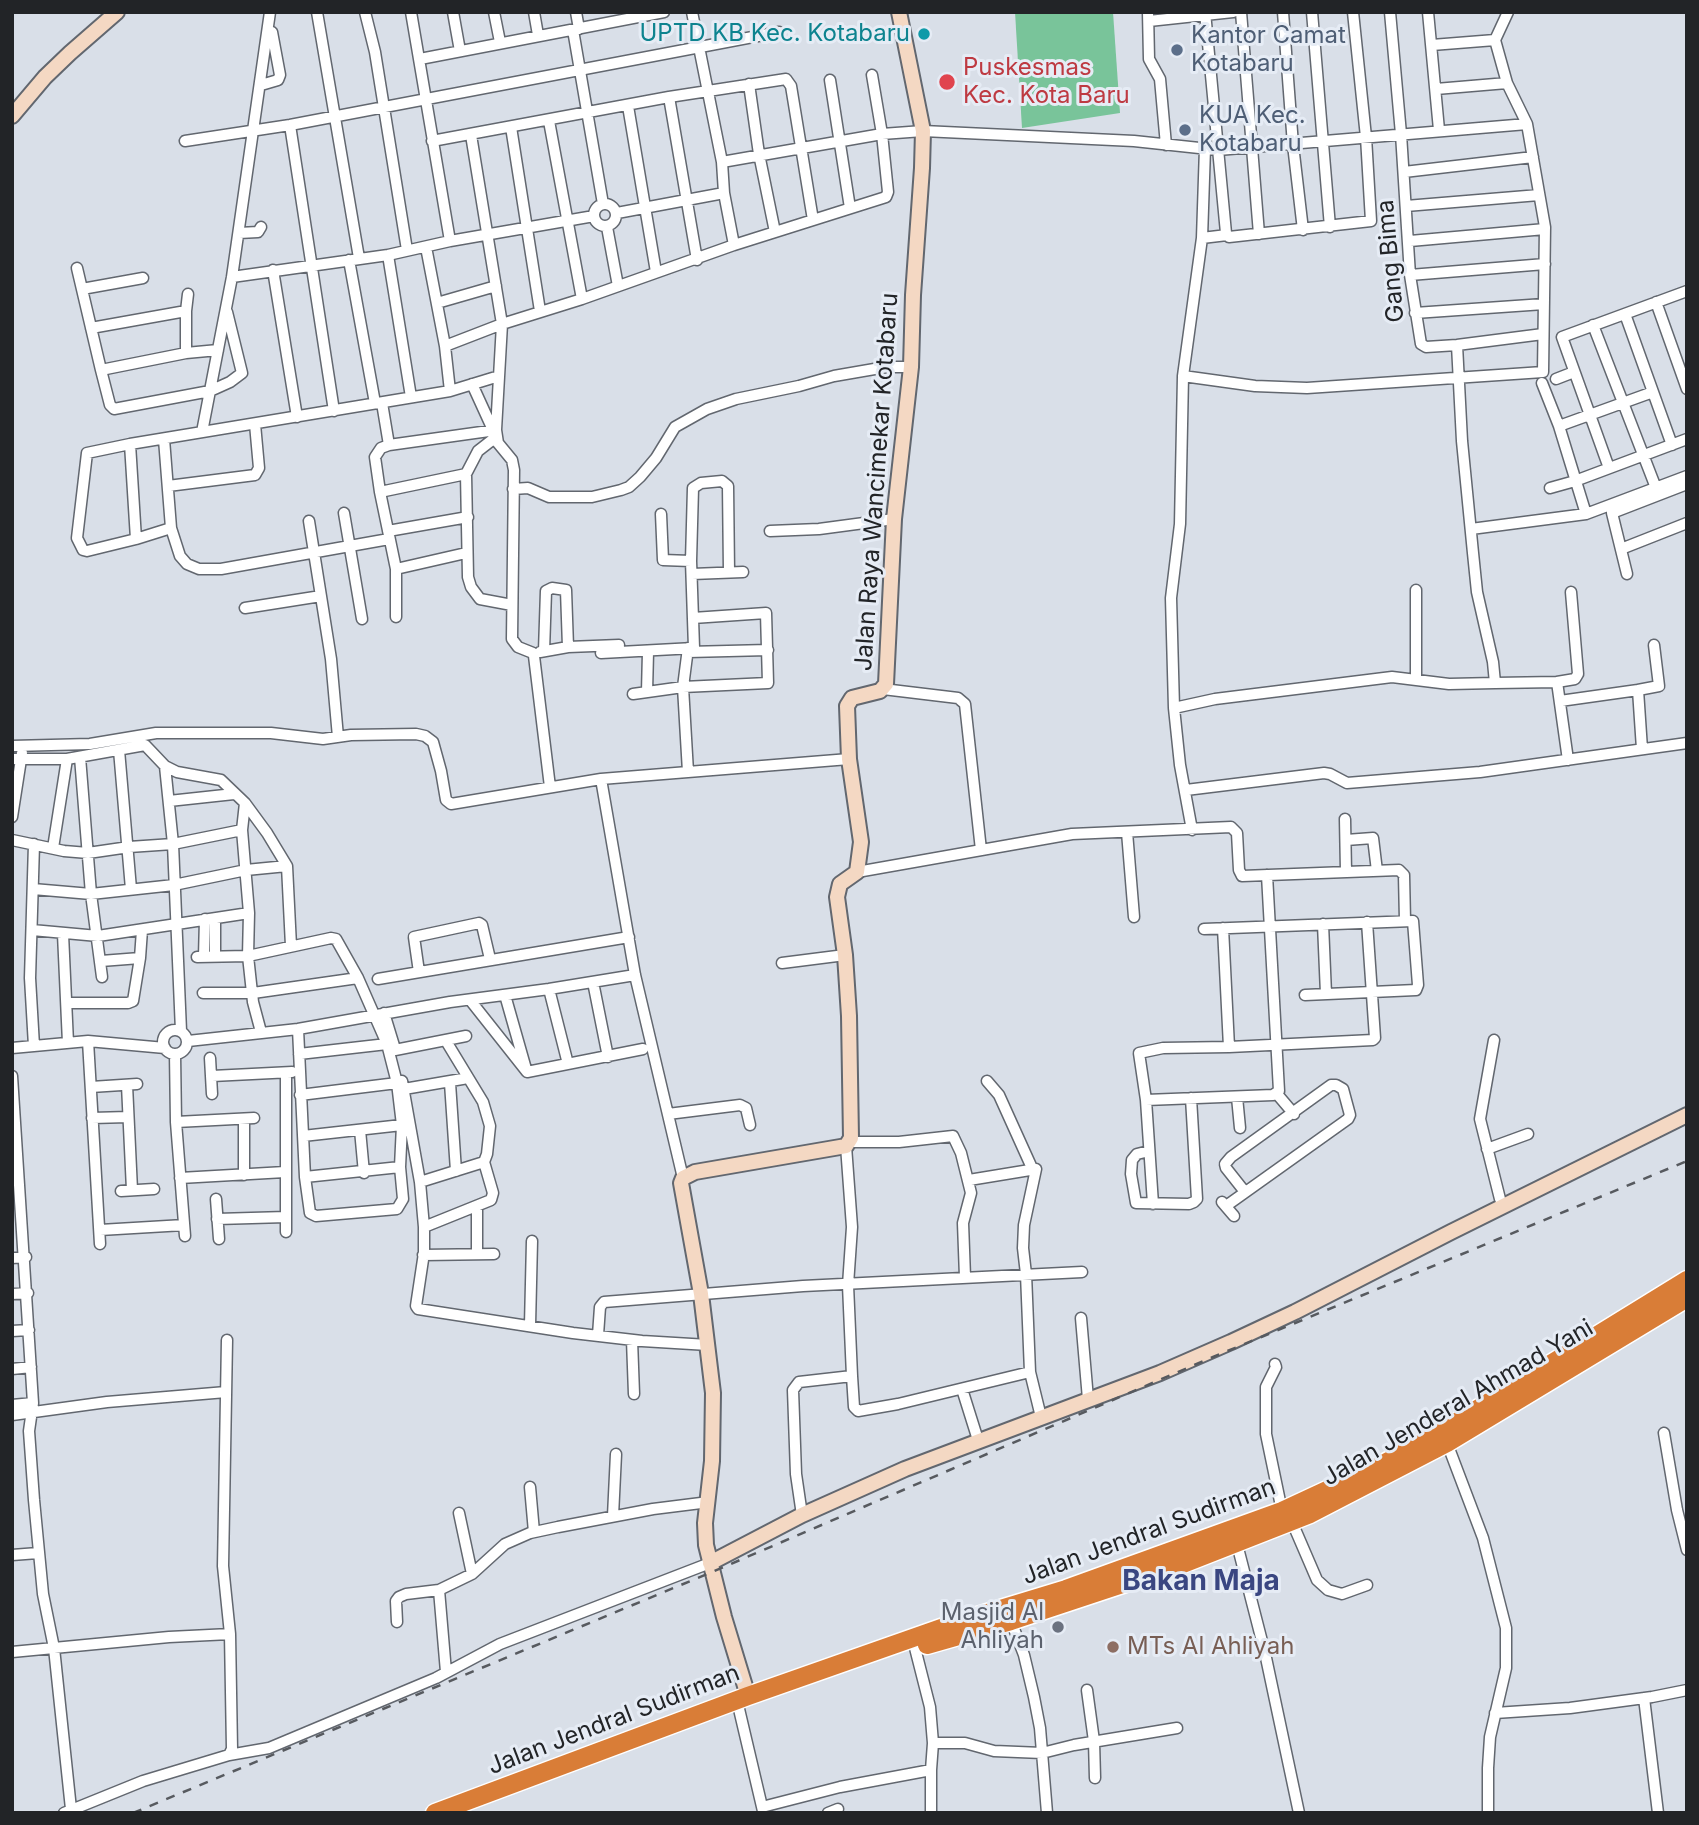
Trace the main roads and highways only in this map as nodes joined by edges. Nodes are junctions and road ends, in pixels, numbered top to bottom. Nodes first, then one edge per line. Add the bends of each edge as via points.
1 (1687, 1280) edge
2 (1687, 1298) edge
3 (1287, 1516) junction
4 (743, 1702) junction
5 (435, 1813) edge
6 (454, 1813) edge

1 - 3 highway, Jalan Jendral Sudirman via 1437,1434
2 - 3 highway, Jalan Jenderal Ahmad Yani via 1447,1443 1335,1502
3 - 4 highway, Jalan Jendral Sudirman via 964,1620
3 - 4 highway, Jalan Jenderal Ahmad Yani via 1237,1544 1011,1621
4 - 5 highway, Jalan Jendral Sudirman
4 - 6 highway, Jalan Jenderal Ahmad Yani

